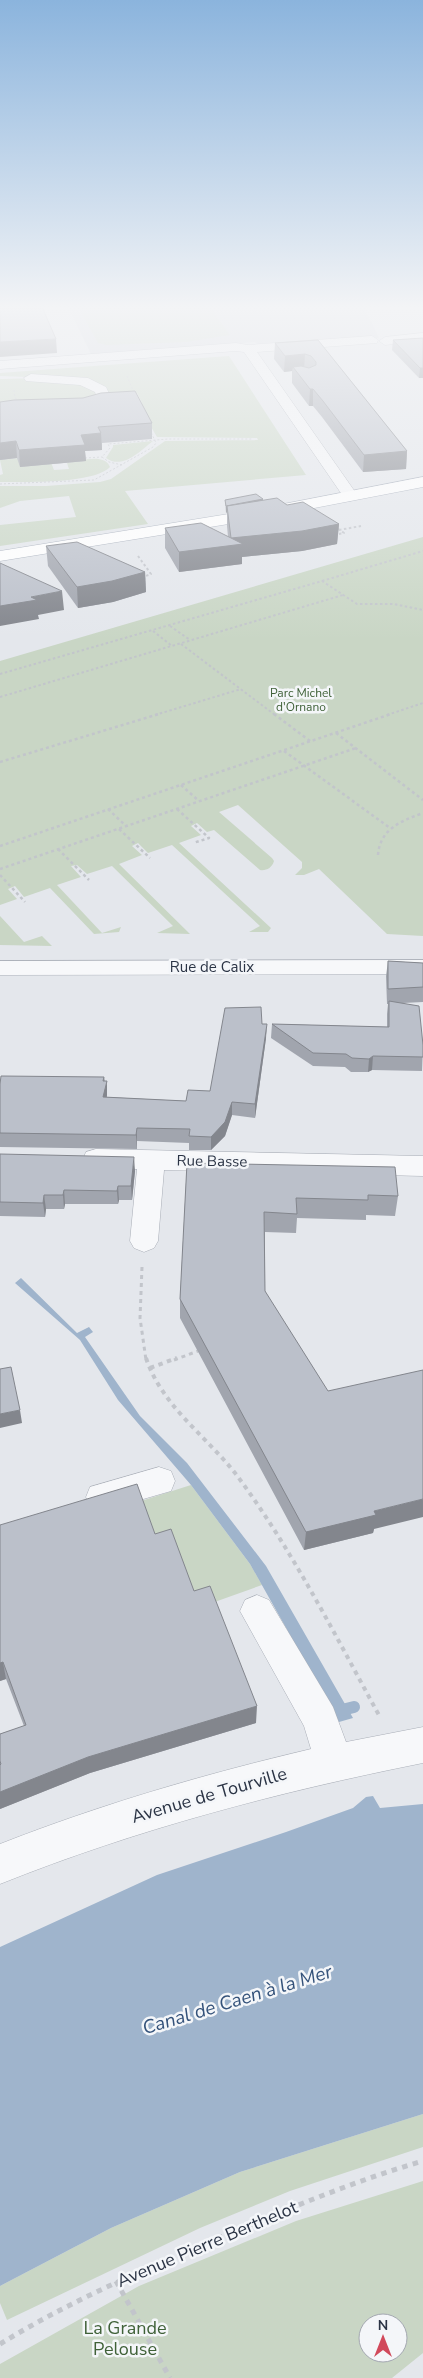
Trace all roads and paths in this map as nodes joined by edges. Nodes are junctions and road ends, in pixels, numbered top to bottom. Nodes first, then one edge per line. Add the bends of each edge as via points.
1 (296, 418) edge
2 (151, 432) edge
3 (252, 439) dead end
4 (155, 440) junction
5 (102, 457) junction
6 (85, 458) edge
7 (123, 465) junction
8 (423, 482) edge
9 (0, 484) edge
10 (350, 496) junction
11 (332, 523) edge
12 (361, 526) dead end
13 (339, 530) junction
14 (326, 536) edge
15 (423, 551) edge
16 (135, 553) dead end
17 (0, 556) edge
18 (138, 579) edge
19 (322, 581) junction
20 (343, 595) junction
21 (423, 610) edge
22 (169, 626) junction
23 (152, 631) junction
24 (190, 640) junction
25 (181, 643) junction
26 (172, 646) junction
27 (0, 674) edge
28 (241, 689) junction
29 (0, 697) edge
30 (423, 704) edge
31 (336, 733) junction
32 (310, 741) junction
33 (356, 748) junction
34 (284, 750) junction
35 (0, 762) edge
36 (305, 766) junction
37 (180, 785) junction
38 (423, 800) edge
39 (199, 801) junction
40 (108, 809) junction
41 (177, 809) junction
42 (423, 813) edge
43 (126, 826) junction
44 (390, 828) junction
45 (119, 829) junction
46 (193, 844) dead end
47 (0, 846) edge
48 (58, 850) junction
49 (378, 855) dead end
50 (150, 858) dead end
51 (0, 869) edge
52 (0, 875) edge
53 (89, 880) dead end
54 (25, 902) dead end
55 (423, 967) edge
56 (0, 968) edge
57 (75, 1158) edge
58 (151, 1160) junction
59 (423, 1166) edge
60 (144, 1241) joint
61 (198, 1351) edge
62 (150, 1368) junction
63 (159, 1481) dead end
64 (75, 1505) edge
65 (257, 1611) dead end
66 (384, 1723) dead end
67 (423, 1745) edge
68 (334, 1762) junction
69 (0, 1864) edge
70 (423, 2161) edge
71 (116, 2281) junction
72 (0, 2344) edge
73 (170, 2378) edge

1 - 10 street
2 - 4 path
3 - 4 path
4 - 5 path via 108,444 110,448
4 - 7 path via 153,446
5 - 6 path
5 - 7 path
7 - 9 path via 94,480
8 - 10 main road
10 - 17 main road
11 - 13 path
12 - 13 path
13 - 14 path via 344,533
15 - 19 path
16 - 18 path via 152,574
19 - 20 path
19 - 22 path
20 - 21 path via 357,604 394,604
20 - 24 path
22 - 23 path
22 - 24 path
23 - 26 path
23 - 27 path
24 - 25 path
25 - 26 path
25 - 28 path
26 - 29 path
28 - 32 path
28 - 35 path
30 - 31 path
31 - 32 path
31 - 33 path
32 - 34 path
33 - 36 path
33 - 38 path
34 - 36 path
34 - 37 path
36 - 39 path
36 - 44 path
37 - 39 path
37 - 40 path
39 - 41 path
40 - 43 path
40 - 47 path
41 - 43 path
41 - 46 path via 209,838
42 - 44 path
43 - 45 path
44 - 49 path via 381,839
45 - 48 path
45 - 50 path
48 - 51 path
48 - 53 path
52 - 54 path
55 - 56 street, Rue de Calix
57 - 58 street, Rue Basse
58 - 59 street, Rue Basse
58 - 60 street
60 - 62 path via 139,1337
61 - 62 path
62 - 66 path via 167,1397 239,1478 289,1553
63 - 64 street
65 - 68 street via 320,1719
67 - 68 street, Avenue de Tourville
68 - 69 street, Avenue de Tourville via 184,1799 93,1828
70 - 71 path, Avenue Pierre Berthelot via 325,2194
71 - 72 path, Avenue Pierre Berthelot
71 - 73 path

